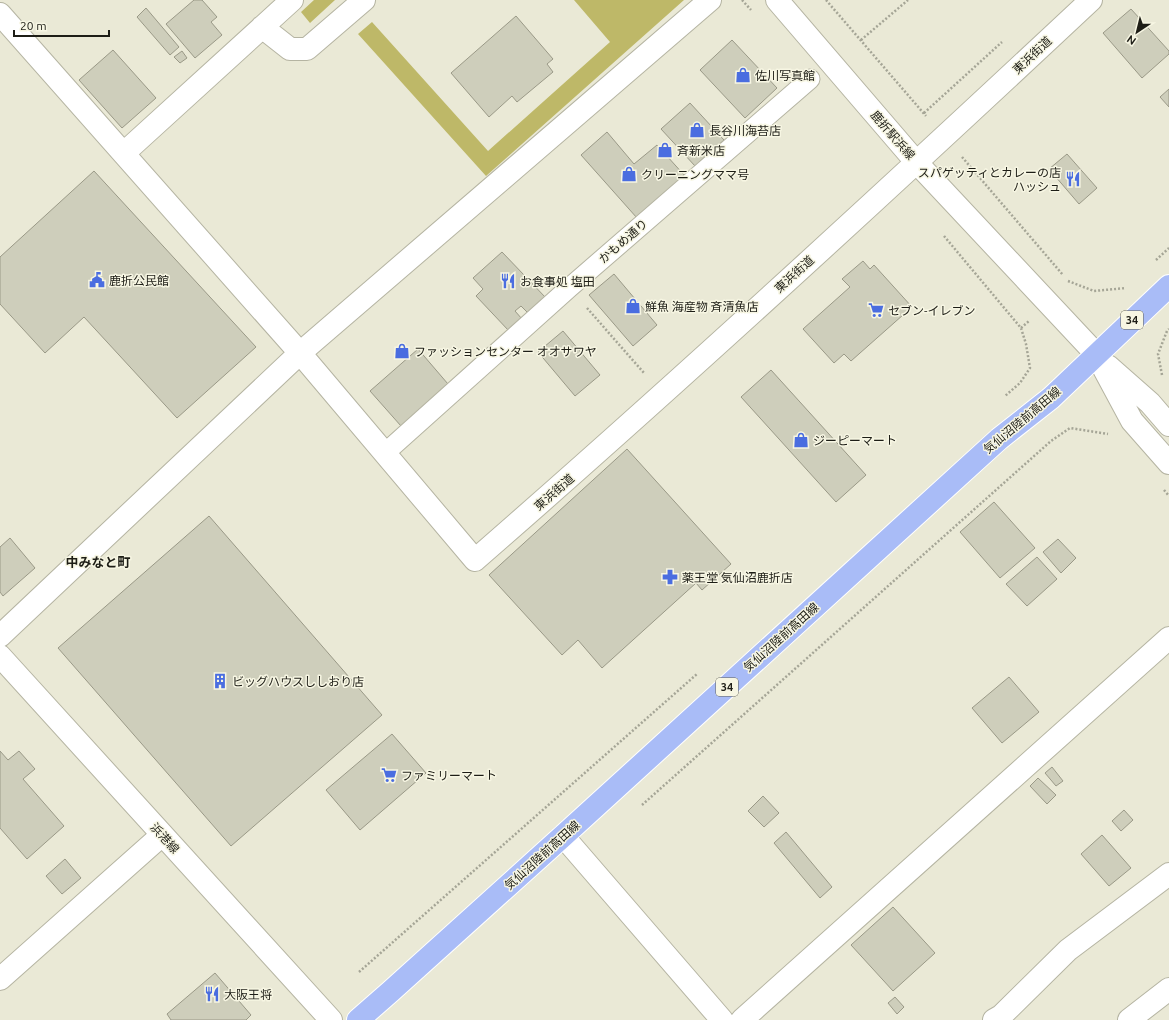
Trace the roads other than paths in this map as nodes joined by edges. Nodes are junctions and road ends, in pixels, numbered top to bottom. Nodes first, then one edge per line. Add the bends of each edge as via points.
1 (292, 0) edge
2 (364, 0) edge
3 (710, 0) edge
4 (777, 0) edge
5 (1091, 0) edge
6 (0, 14) edge
7 (262, 27) junction
8 (810, 79) dead end
9 (124, 153) junction
10 (917, 164) junction
11 (1169, 286) edge
12 (300, 353) junction
13 (1096, 354) junction
14 (1169, 424) edge
15 (1169, 447) edge
16 (385, 453) junction
17 (1169, 463) edge
18 (0, 636) edge
19 (1169, 638) edge
20 (0, 656) edge
21 (162, 835) junction
22 (562, 836) junction
23 (1169, 874) edge
24 (0, 979) edge
25 (1169, 989) edge
26 (331, 1020) edge
27 (358, 1020) edge
28 (722, 1020) edge
29 (742, 1020) edge
30 (994, 1020) edge
31 (1129, 1020) edge

1 - 7 street
2 - 7 street via 307,49 290,49
3 - 12 street
4 - 10 street, 鹿折駅浜線
5 - 10 street, 東浜街道
6 - 9 street
7 - 9 street
8 - 16 street, かもめ通り via 569,288
9 - 12 street
10 - 13 street, 鹿折駅浜線
10 - 16 street, 東浜街道 via 475,560
11 - 13 main road, 気仙沼陸前高田線 / 34
12 - 16 street
12 - 18 street
13 - 14 street via 1150,403
13 - 15 street via 1139,413
13 - 17 street via 1132,421
13 - 22 main road, 気仙沼陸前高田線 / 34
19 - 29 street
20 - 21 street, 浜港線
21 - 24 street
21 - 26 street, 浜港線
22 - 27 main road, 気仙沼陸前高田線 / 34
22 - 28 street
23 - 30 street via 1068,950
25 - 31 street

